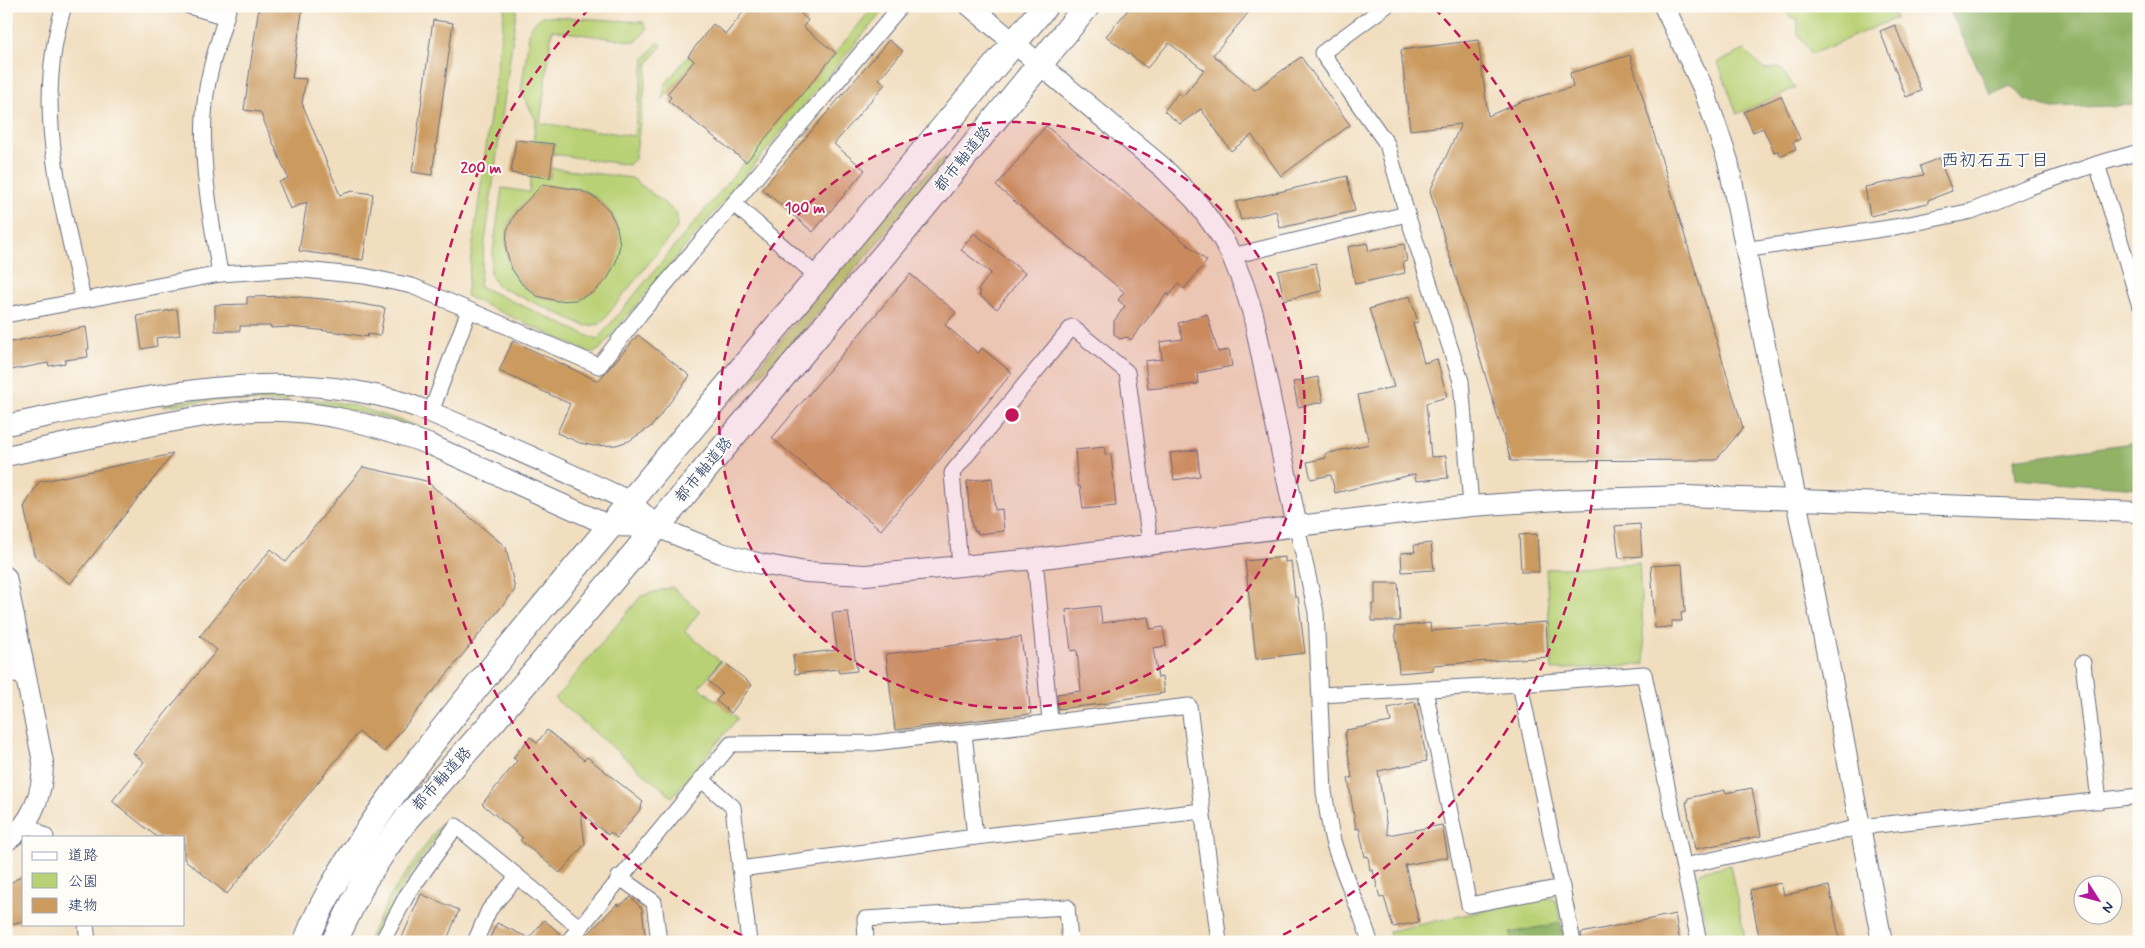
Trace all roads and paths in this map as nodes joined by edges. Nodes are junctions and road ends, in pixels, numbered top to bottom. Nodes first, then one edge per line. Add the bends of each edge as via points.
1 (64, 6) edge
2 (189, 6) edge
3 (901, 6) edge
4 (970, 6) edge
5 (1045, 6) edge
6 (1087, 6) edge
7 (1386, 6) edge
8 (1664, 6) edge
9 (227, 11) edge
10 (1014, 44) junction
11 (1039, 65) junction
12 (2139, 152) edge
13 (2098, 164) junction
14 (734, 204) junction
15 (1408, 214) junction
16 (1744, 250) junction
17 (1232, 256) junction
18 (220, 274) junction
19 (817, 276) junction
20 (82, 300) junction
21 (2139, 303) edge
22 (469, 310) junction
23 (6, 315) edge
24 (431, 412) junction
25 (6, 425) edge
26 (6, 456) edge
27 (1795, 501) junction
28 (631, 502) junction
29 (1471, 506) junction
30 (2139, 512) edge
31 (610, 526) junction
32 (657, 527) junction
33 (1297, 527) junction
34 (1150, 543) junction
35 (1035, 559) junction
36 (960, 566) junction
37 (6, 577) edge
38 (2083, 663) dead end
39 (15, 676) edge
40 (1520, 684) junction
41 (1425, 690) junction
42 (1320, 695) junction
43 (1050, 721) junction
44 (964, 733) junction
45 (701, 778) junction
46 (2139, 796) edge
47 (2099, 801) junction
48 (1202, 811) junction
49 (26, 823) junction
50 (1860, 828) junction
51 (45, 836) edge
52 (974, 838) junction
53 (6, 842) edge
54 (1684, 866) junction
55 (740, 869) junction
56 (517, 877) junction
57 (619, 878) junction
58 (1562, 887) junction
59 (86, 926) edge
60 (579, 927) junction
61 (88, 942) edge
62 (306, 942) edge
63 (334, 942) edge
64 (382, 942) edge
65 (475, 942) edge
66 (568, 942) edge
67 (659, 942) edge
68 (749, 942) edge
69 (866, 942) edge
70 (1070, 942) edge
71 (1219, 942) edge
72 (1370, 942) edge
73 (1573, 942) edge
74 (1699, 942) edge
75 (1882, 942) edge

1 - 20 street via 51,60 48,106 54,160
2 - 9 street
3 - 14 street
4 - 10 street
5 - 10 main road, 都市軸道路
6 - 11 main road, 都市軸道路
7 - 15 street via 1322,53 1387,144
8 - 16 street via 1704,90 1728,161
9 - 18 street via 212,63 202,145
10 - 11 street
10 - 19 main road, 都市軸道路
11 - 17 street via 1182,186 1207,215
11 - 32 main road, 都市軸道路
12 - 13 street
13 - 16 street via 1972,210 1895,227
13 - 21 street
14 - 19 street
14 - 22 street via 599,366
15 - 17 street
15 - 29 street via 1461,381
16 - 27 street
17 - 33 street via 1253,314
18 - 20 street
18 - 22 street via 294,269 364,276 412,286
19 - 28 main road, 都市軸道路
20 - 23 street
22 - 24 street
24 - 25 street via 382,396 343,389 241,385 174,392
24 - 28 street
26 - 31 street via 218,413 258,410 306,414 367,424 423,442
27 - 29 street via 1685,496
27 - 30 street
27 - 50 street
28 - 31 main road, 都市軸道路
28 - 32 street
29 - 33 street
31 - 32 street
31 - 62 main road, 都市軸道路 via 402,783 355,850
32 - 36 street via 721,553 806,572 866,575
32 - 63 main road, 都市軸道路 via 408,817 365,879
33 - 34 street
33 - 42 street via 1316,612
34 - 35 street
34 - 36 street via 1127,372 1072,327 952,473
35 - 36 street
35 - 43 street
37 - 39 street
38 - 47 street
39 - 49 street via 43,762 43,780
40 - 41 street
40 - 54 street via 1644,674
40 - 58 street
41 - 42 street
41 - 58 street via 1469,905
42 - 72 street via 1328,816 1334,842
43 - 44 street
43 - 48 street via 1189,706
44 - 45 street via 872,743 732,744
44 - 52 street
45 - 55 street via 733,807
45 - 57 street
46 - 47 street
47 - 50 street
48 - 52 street
48 - 71 street
49 - 51 street
49 - 53 street
50 - 54 street
50 - 75 street
52 - 55 street
54 - 74 street
55 - 68 street
56 - 60 street
56 - 64 street via 456,826 407,895
56 - 65 street via 489,910
57 - 60 street
57 - 67 street via 654,902
58 - 73 street
59 - 61 street
60 - 66 street
69 - 70 street via 865,919 1067,906

